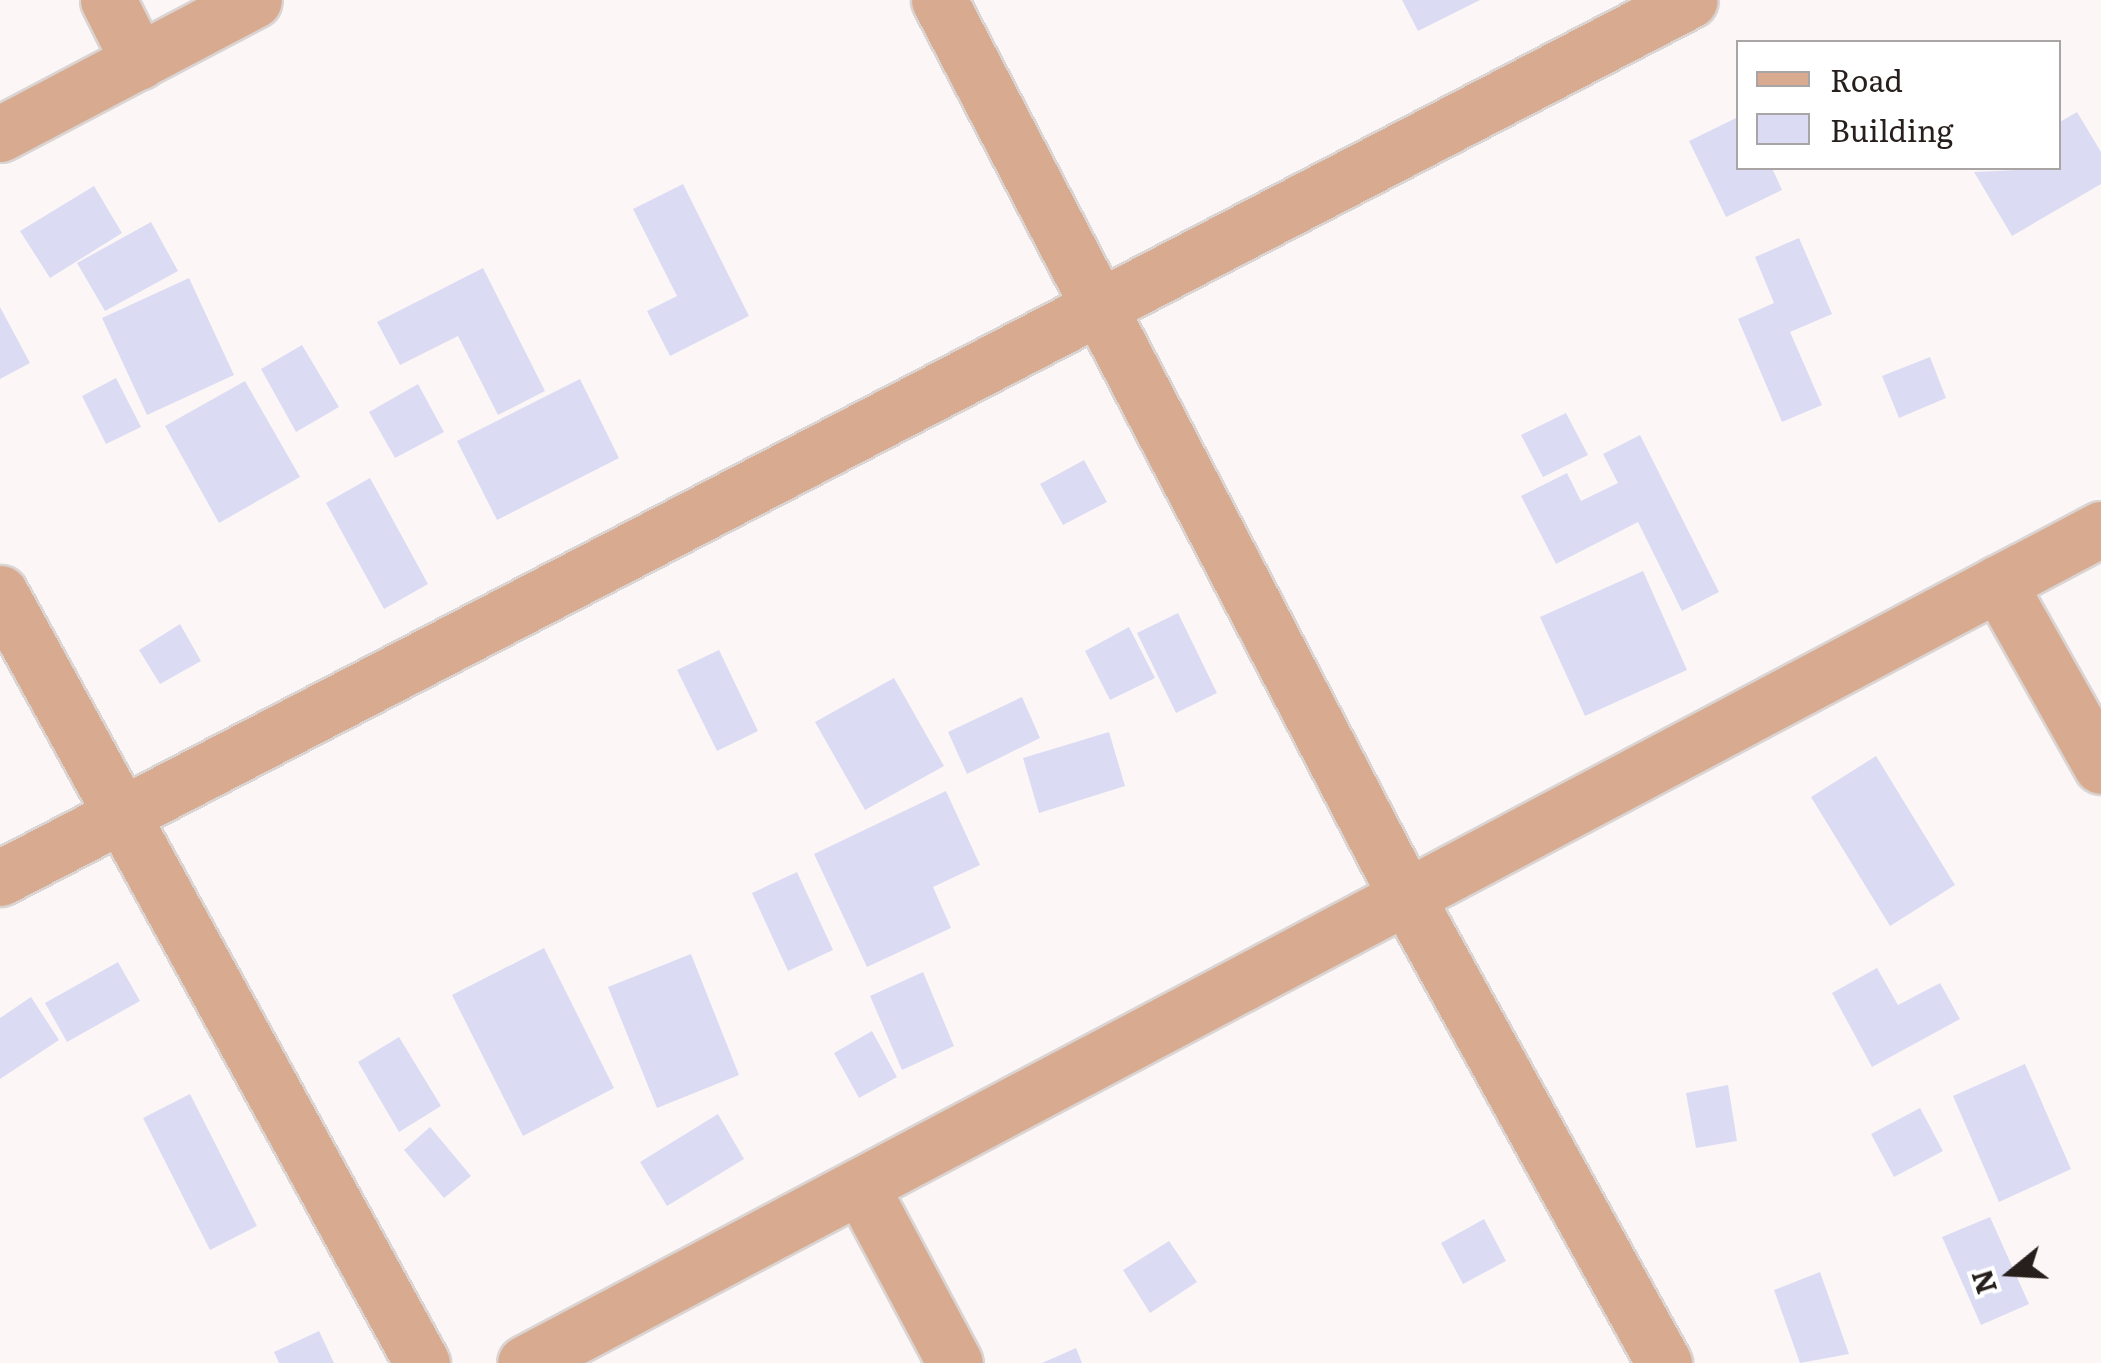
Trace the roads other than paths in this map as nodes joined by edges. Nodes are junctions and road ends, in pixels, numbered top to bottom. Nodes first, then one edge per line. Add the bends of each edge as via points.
1 (108, 0) edge
2 (254, 0) edge
3 (939, 0) edge
4 (1677, 3) edge
5 (138, 62) junction
6 (0, 134) edge
7 (1100, 300) junction
8 (2101, 528) edge
9 (1998, 584) junction
10 (0, 593) edge
11 (2101, 766) edge
12 (114, 815) junction
13 (0, 878) edge
14 (1406, 896) junction
15 (862, 1188) junction
16 (422, 1363) edge
17 (526, 1363) edge
18 (955, 1363) edge
19 (1664, 1363) edge

1 - 5 street
2 - 5 street
3 - 7 street
4 - 7 street
5 - 6 street
7 - 12 street
7 - 14 street
8 - 9 street
9 - 11 street
9 - 14 street
10 - 12 street
12 - 13 street
12 - 16 street
14 - 15 street
14 - 19 street
15 - 17 street
15 - 18 street

